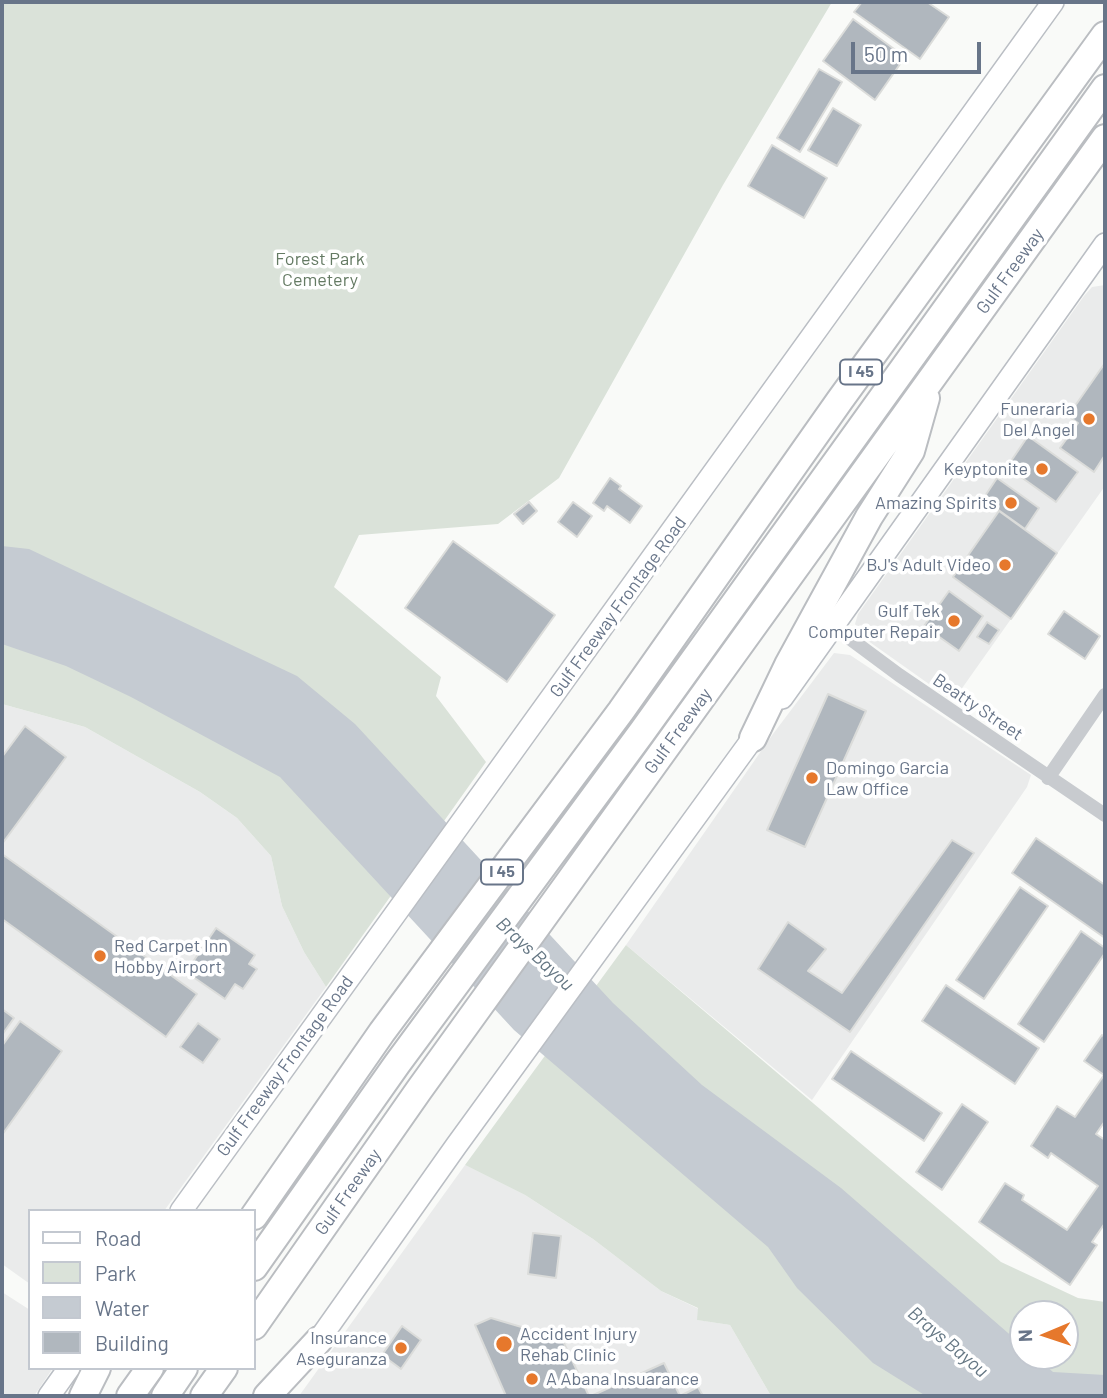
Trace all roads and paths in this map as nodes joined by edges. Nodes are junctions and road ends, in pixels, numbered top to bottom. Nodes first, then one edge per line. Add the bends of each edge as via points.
1 (1053, 2) edge
2 (1105, 35) edge
3 (1105, 88) edge
4 (1105, 138) edge
5 (1105, 244) edge
6 (1099, 267) edge
7 (931, 382) junction
8 (833, 626) junction
9 (1105, 695) edge
10 (753, 738) junction
11 (1048, 778) junction
12 (1105, 815) edge
13 (182, 1209) edge
14 (256, 1213) edge
15 (256, 1264) edge
16 (256, 1323) edge
17 (319, 1340) junction
18 (68, 1370) edge
19 (96, 1370) edge
20 (149, 1370) edge
21 (183, 1370) edge
22 (223, 1370) edge
23 (49, 1396) edge
24 (83, 1396) edge
25 (130, 1396) edge
26 (165, 1396) edge
27 (204, 1396) edge
28 (267, 1396) edge
29 (279, 1396) edge

1 - 13 main road, Gulf Freeway Frontage Road
2 - 14 highway, I 45 via 621,712 382,1032
3 - 15 highway, Gulf Freeway
4 - 7 highway, Gulf Freeway
5 - 6 main road
6 - 8 main road
7 - 10 highway via 911,451 869,517
7 - 16 highway, Gulf Freeway
8 - 10 main road
8 - 11 street, Beatty Street
9 - 11 street
10 - 17 main road
11 - 12 street, Beatty Street
17 - 28 highway
17 - 29 main road
18 - 23 main road
19 - 24 highway
20 - 25 highway
21 - 26 highway
22 - 27 highway

